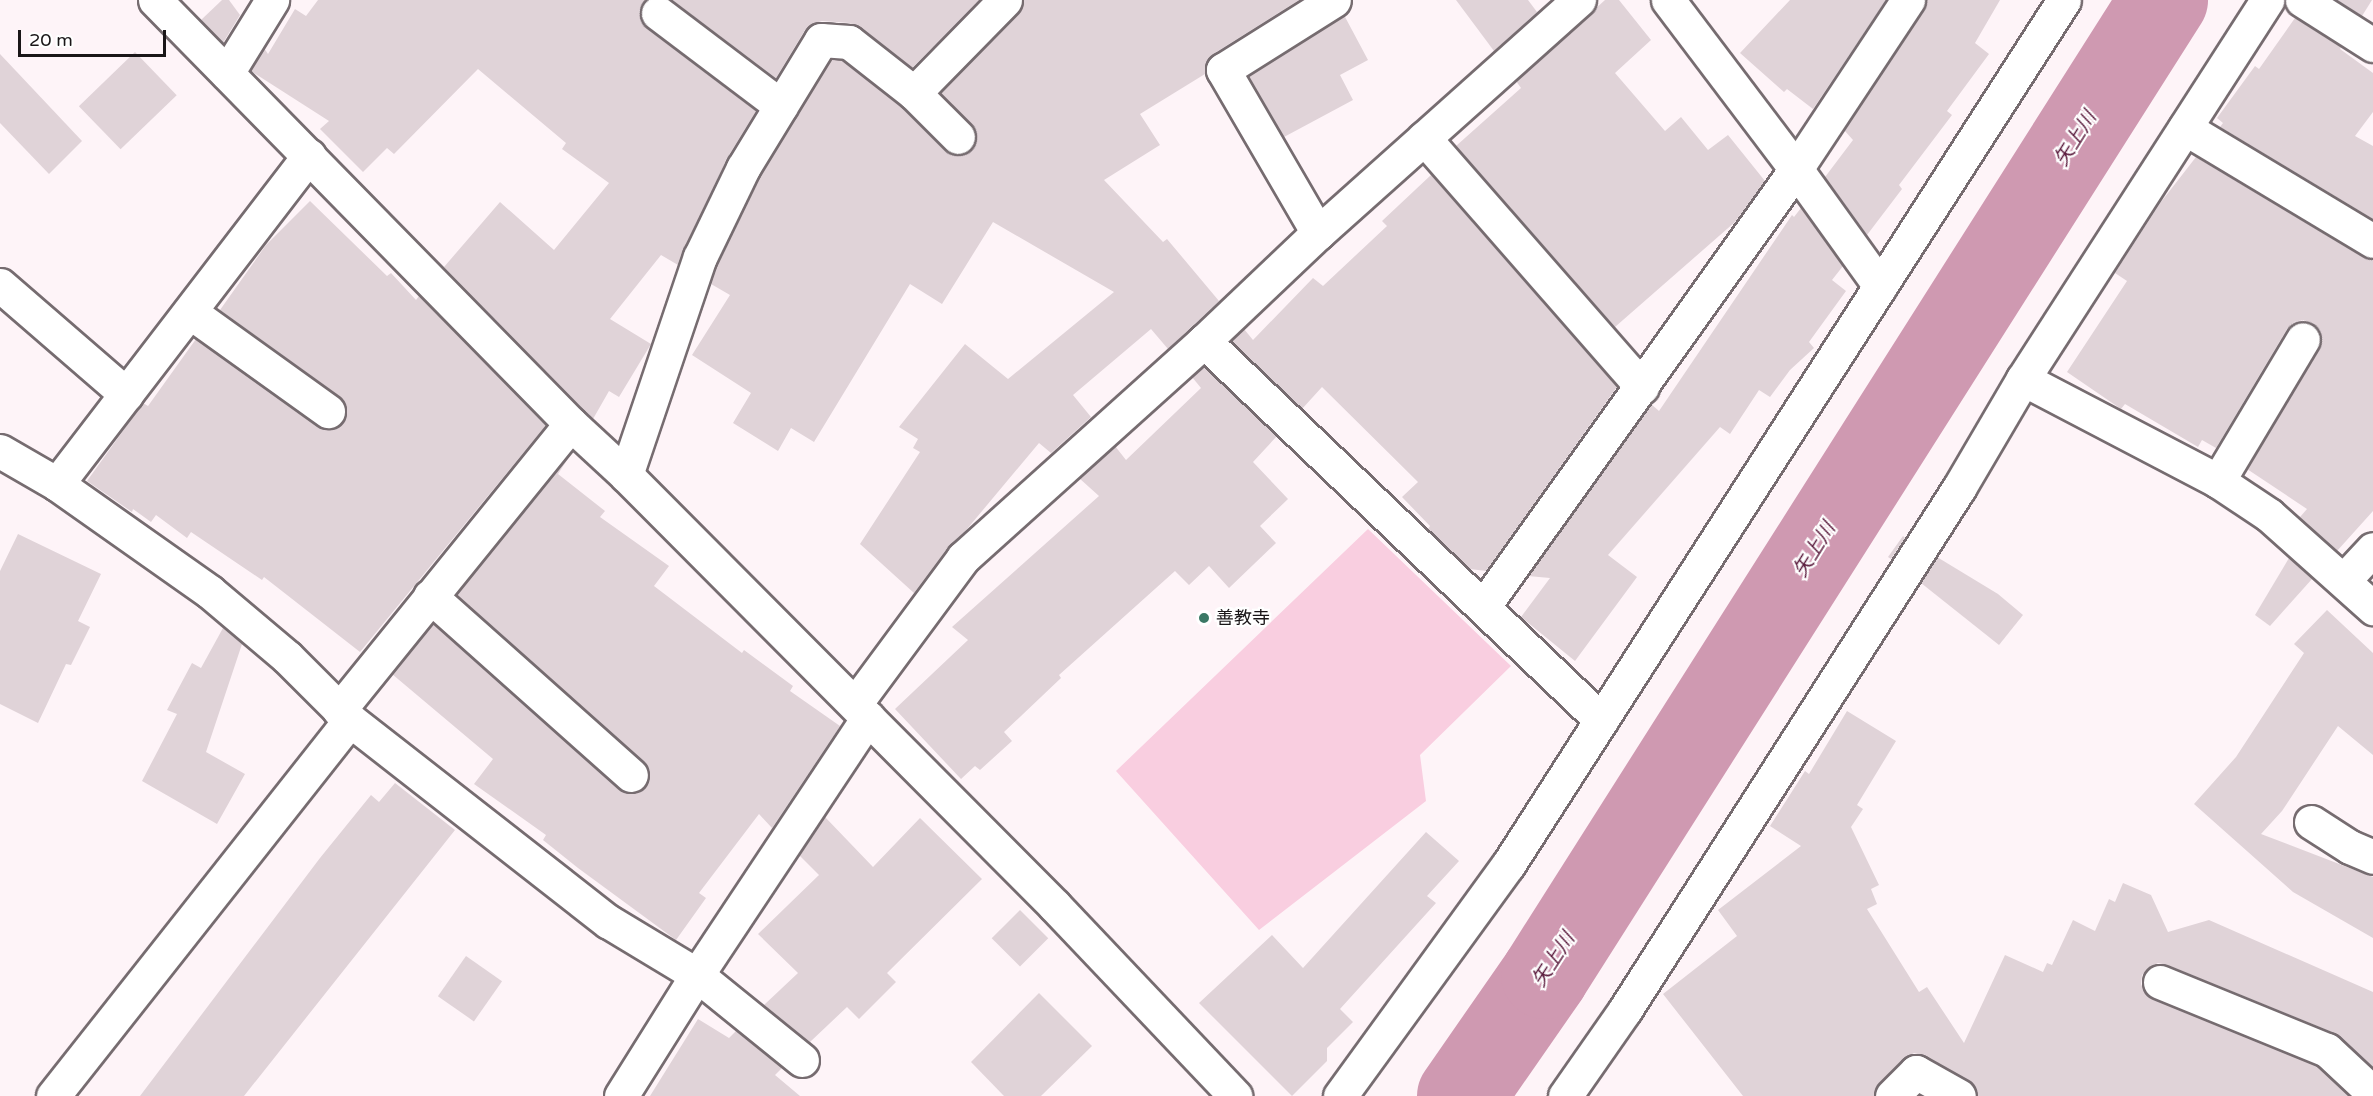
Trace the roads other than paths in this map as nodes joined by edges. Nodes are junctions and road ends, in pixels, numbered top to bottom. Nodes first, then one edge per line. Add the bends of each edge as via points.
1 (155, 0) edge
2 (272, 0) edge
3 (1005, 0) edge
4 (1334, 0) edge
5 (1579, 0) edge
6 (1668, 0) edge
7 (1908, 0) edge
8 (2064, 0) edge
9 (2267, 0) edge
10 (2302, 0) edge
11 (658, 13) dead end
12 (2373, 45) edge
13 (227, 74) junction
14 (914, 93) junction
15 (781, 106) junction
16 (2185, 128) junction
17 (958, 136) dead end
18 (1424, 138) junction
19 (309, 156) junction
20 (1796, 169) junction
21 (1318, 233) junction
22 (2373, 241) edge
23 (0, 285) edge
24 (1880, 286) junction
25 (190, 312) junction
26 (2303, 339) dead end
27 (1204, 341) junction
28 (2023, 379) junction
29 (1642, 387) junction
30 (126, 394) junction
31 (328, 411) dead end
32 (571, 424) junction
33 (0, 451) edge
34 (626, 475) junction
35 (2218, 481) junction
36 (57, 484) junction
37 (2373, 549) edge
38 (2344, 580) junction
39 (430, 596) junction
40 (1483, 608) junction
41 (2373, 608) edge
42 (862, 711) junction
43 (344, 715) junction
44 (1601, 720) junction
45 (631, 775) dead end
46 (2311, 822) dead end
47 (2373, 857) edge
48 (697, 975) junction
49 (2160, 982) dead end
50 (802, 1060) dead end
51 (2373, 1093) edge
52 (53, 1096) edge
53 (621, 1096) edge
54 (1235, 1096) edge
55 (1340, 1096) edge
56 (1564, 1096) edge
57 (1892, 1096) edge
58 (1959, 1096) edge

1 - 13 street
2 - 13 street
3 - 14 street
4 - 21 street via 1223,70
5 - 18 street
6 - 20 street
7 - 20 street
8 - 24 street
9 - 16 street
10 - 12 street
11 - 15 street
13 - 19 street
14 - 15 street via 849,42 821,40
14 - 17 street
15 - 34 street via 743,168 700,256
16 - 22 street
16 - 28 street
18 - 21 street
18 - 29 street
19 - 25 street
19 - 32 street
20 - 24 street
20 - 29 street
21 - 27 street
23 - 30 street
24 - 44 street
25 - 30 street
25 - 31 street
26 - 35 street
27 - 40 street
27 - 42 street via 963,558
28 - 35 street
28 - 56 street via 1844,669 1625,1010
29 - 40 street
30 - 36 street
32 - 34 street
32 - 39 street
33 - 36 street
34 - 42 street
35 - 38 street via 2269,515
36 - 43 street via 210,592 286,657
37 - 38 street
38 - 41 street
39 - 43 street
39 - 45 street
40 - 44 street
42 - 48 street
42 - 54 street
43 - 48 street via 609,922
43 - 52 street
44 - 55 street via 1508,865
46 - 47 street
48 - 50 street
48 - 53 street
49 - 51 street via 2327,1050
57 - 58 street via 1916,1072

